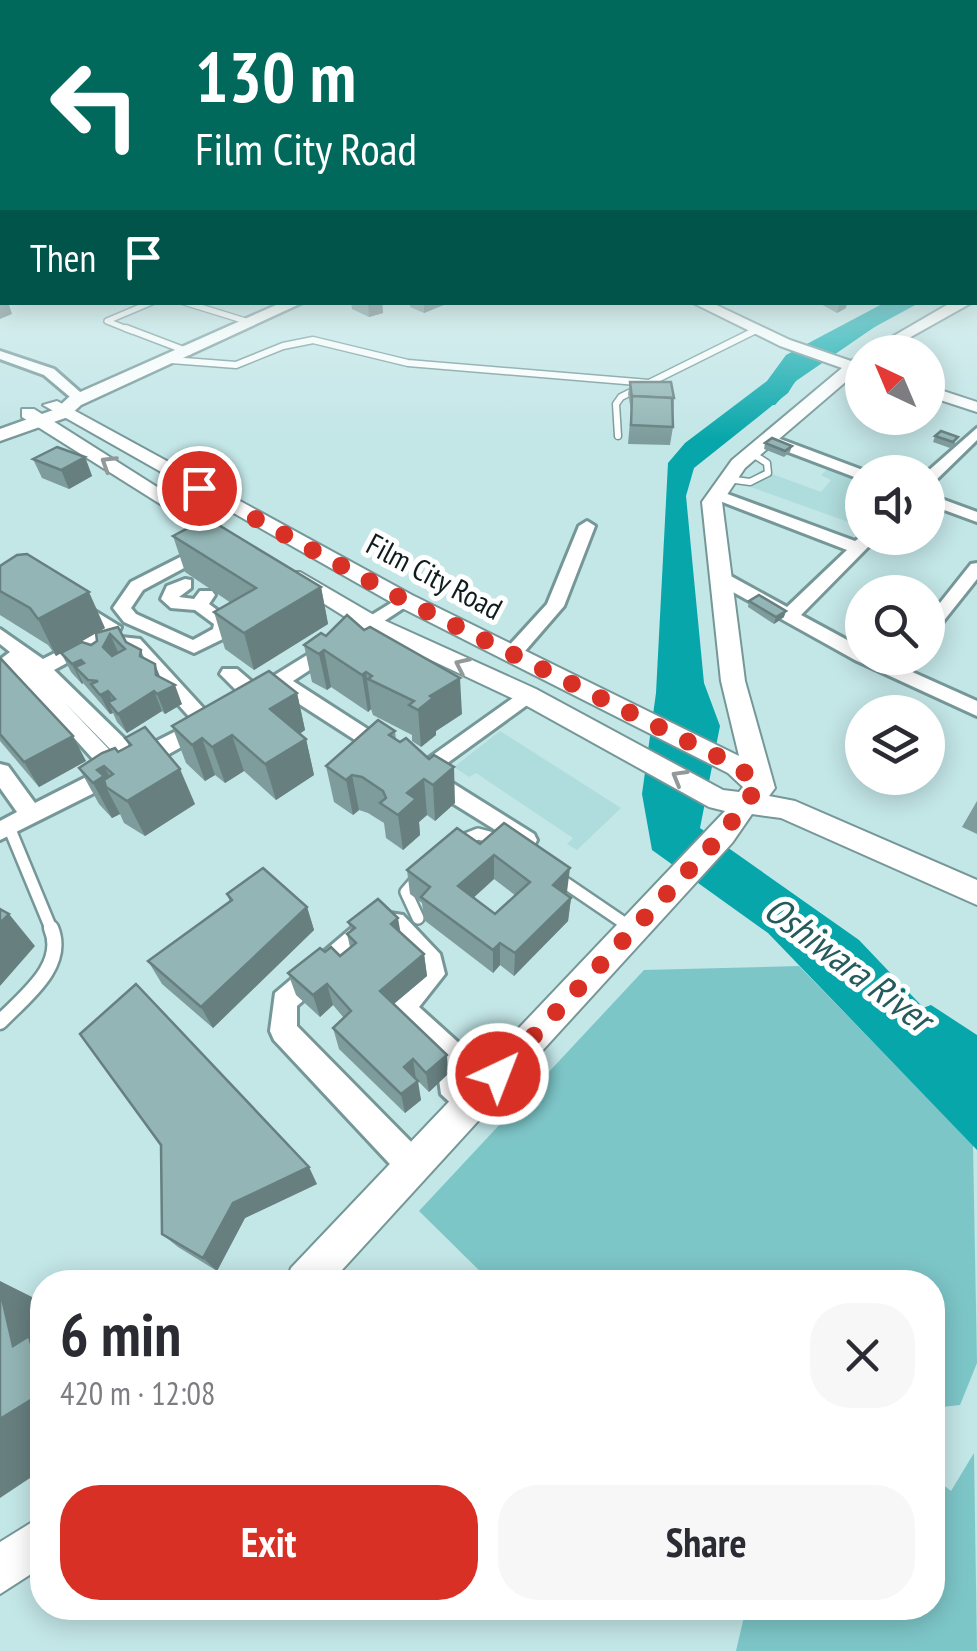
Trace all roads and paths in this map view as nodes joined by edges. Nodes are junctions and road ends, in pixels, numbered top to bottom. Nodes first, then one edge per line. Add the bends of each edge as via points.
1 (145, 305) edge
2 (194, 305) edge
3 (291, 305) edge
4 (704, 305) edge
5 (958, 305) edge
6 (252, 323) junction
7 (756, 330) junction
8 (902, 335) edge
9 (189, 352) junction
10 (0, 355) edge
11 (171, 360) junction
12 (845, 363) edge
13 (845, 377) edge
14 (650, 382) junction
15 (945, 397) edge
16 (977, 407) edge
17 (56, 409) junction
18 (0, 423) edge
19 (977, 432) edge
20 (0, 434) edge
21 (618, 436) dead end
22 (759, 446) junction
23 (945, 463) edge
24 (845, 470) edge
25 (722, 487) junction
26 (945, 506) edge
27 (977, 518) edge
28 (587, 526) dead end
29 (845, 536) edge
30 (227, 538) junction
31 (851, 555) edge
32 (977, 568) edge
33 (721, 578) junction
34 (185, 584) dead end
35 (955, 593) junction
36 (63, 596) edge
37 (404, 600) junction
38 (977, 602) edge
39 (945, 606) edge
40 (790, 614) junction
41 (371, 622) junction
42 (0, 635) edge
43 (0, 646) edge
44 (845, 646) edge
45 (512, 654) junction
46 (46, 672) junction
47 (918, 675) edge
48 (227, 676) dead end
49 (281, 682) junction
50 (528, 696) junction
51 (596, 698) junction
52 (233, 709) junction
53 (977, 709) edge
54 (572, 718) junction
55 (127, 768) junction
56 (0, 772) edge
57 (420, 772) junction
58 (752, 794) junction
59 (32, 816) junction
60 (4, 829) edge
61 (450, 848) edge
62 (531, 860) edge
63 (554, 866) joint
64 (424, 872) edge
65 (977, 892) edge
66 (418, 918) edge
67 (633, 929) junction
68 (0, 1022) edge
69 (471, 1103) junction
70 (413, 1166) junction
71 (316, 1270) edge
72 (30, 1548) edge
73 (0, 1570) edge

1 - 9 lane via 107,321
2 - 6 lane
3 - 6 main road
4 - 7 street
5 - 8 street
6 - 9 main road
7 - 12 street
7 - 14 lane
9 - 11 main road
10 - 17 street via 49,372
11 - 14 lane via 236,365 313,340 408,363
11 - 17 main road
13 - 22 street
14 - 21 lane via 616,404
15 - 16 street
17 - 18 main road
17 - 20 main road
30 -> 17 street, Film City Road via 196,524
17 - 37 street, Film City Road
19 - 23 street
22 - 24 street
22 - 25 street
25 - 29 street
25 - 33 street via 712,502
26 - 27 street
28 - 45 street via 554,606
30 - 34 street via 137,586 122,608 194,647 222,632 224,622 203,600 170,599
30 - 41 street, Film City Road
31 - 40 street
32 - 35 street
33 - 40 street
33 - 58 street
35 - 38 street
35 - 39 street
36 - 46 street via 112,627
37 - 41 street
37 - 45 street, Film City Road
40 - 44 street
41 - 49 street
50 -> 41 street, Film City Road
42 - 46 street
43 - 55 street
45 - 51 street, Film City Road
46 - 52 street via 133,643
46 - 55 street
47 - 53 street
48 - 52 street
49 - 52 street
49 - 57 street
50 - 54 street, Film City Road
50 - 57 street
51 - 54 street
51 - 58 street, Film City Road via 737,766
52 - 55 street
58 -> 54 street, Film City Road via 718,800
55 - 59 street
56 - 59 street
57 - 63 street
58 - 65 street, Film City Road
58 - 67 street
59 - 60 street
60 - 68 lane via 56,940 48,972
61 - 62 lane via 478,834 498,838
63 - 67 lane
64 - 66 lane via 406,892
67 - 69 street
69 - 70 street
69 - 70 street via 450,1084 450,1053 408,1014 405,1004 432,974 432,962 394,922 377,921 284,1000 283,1031
70 - 71 street
72 - 73 street

